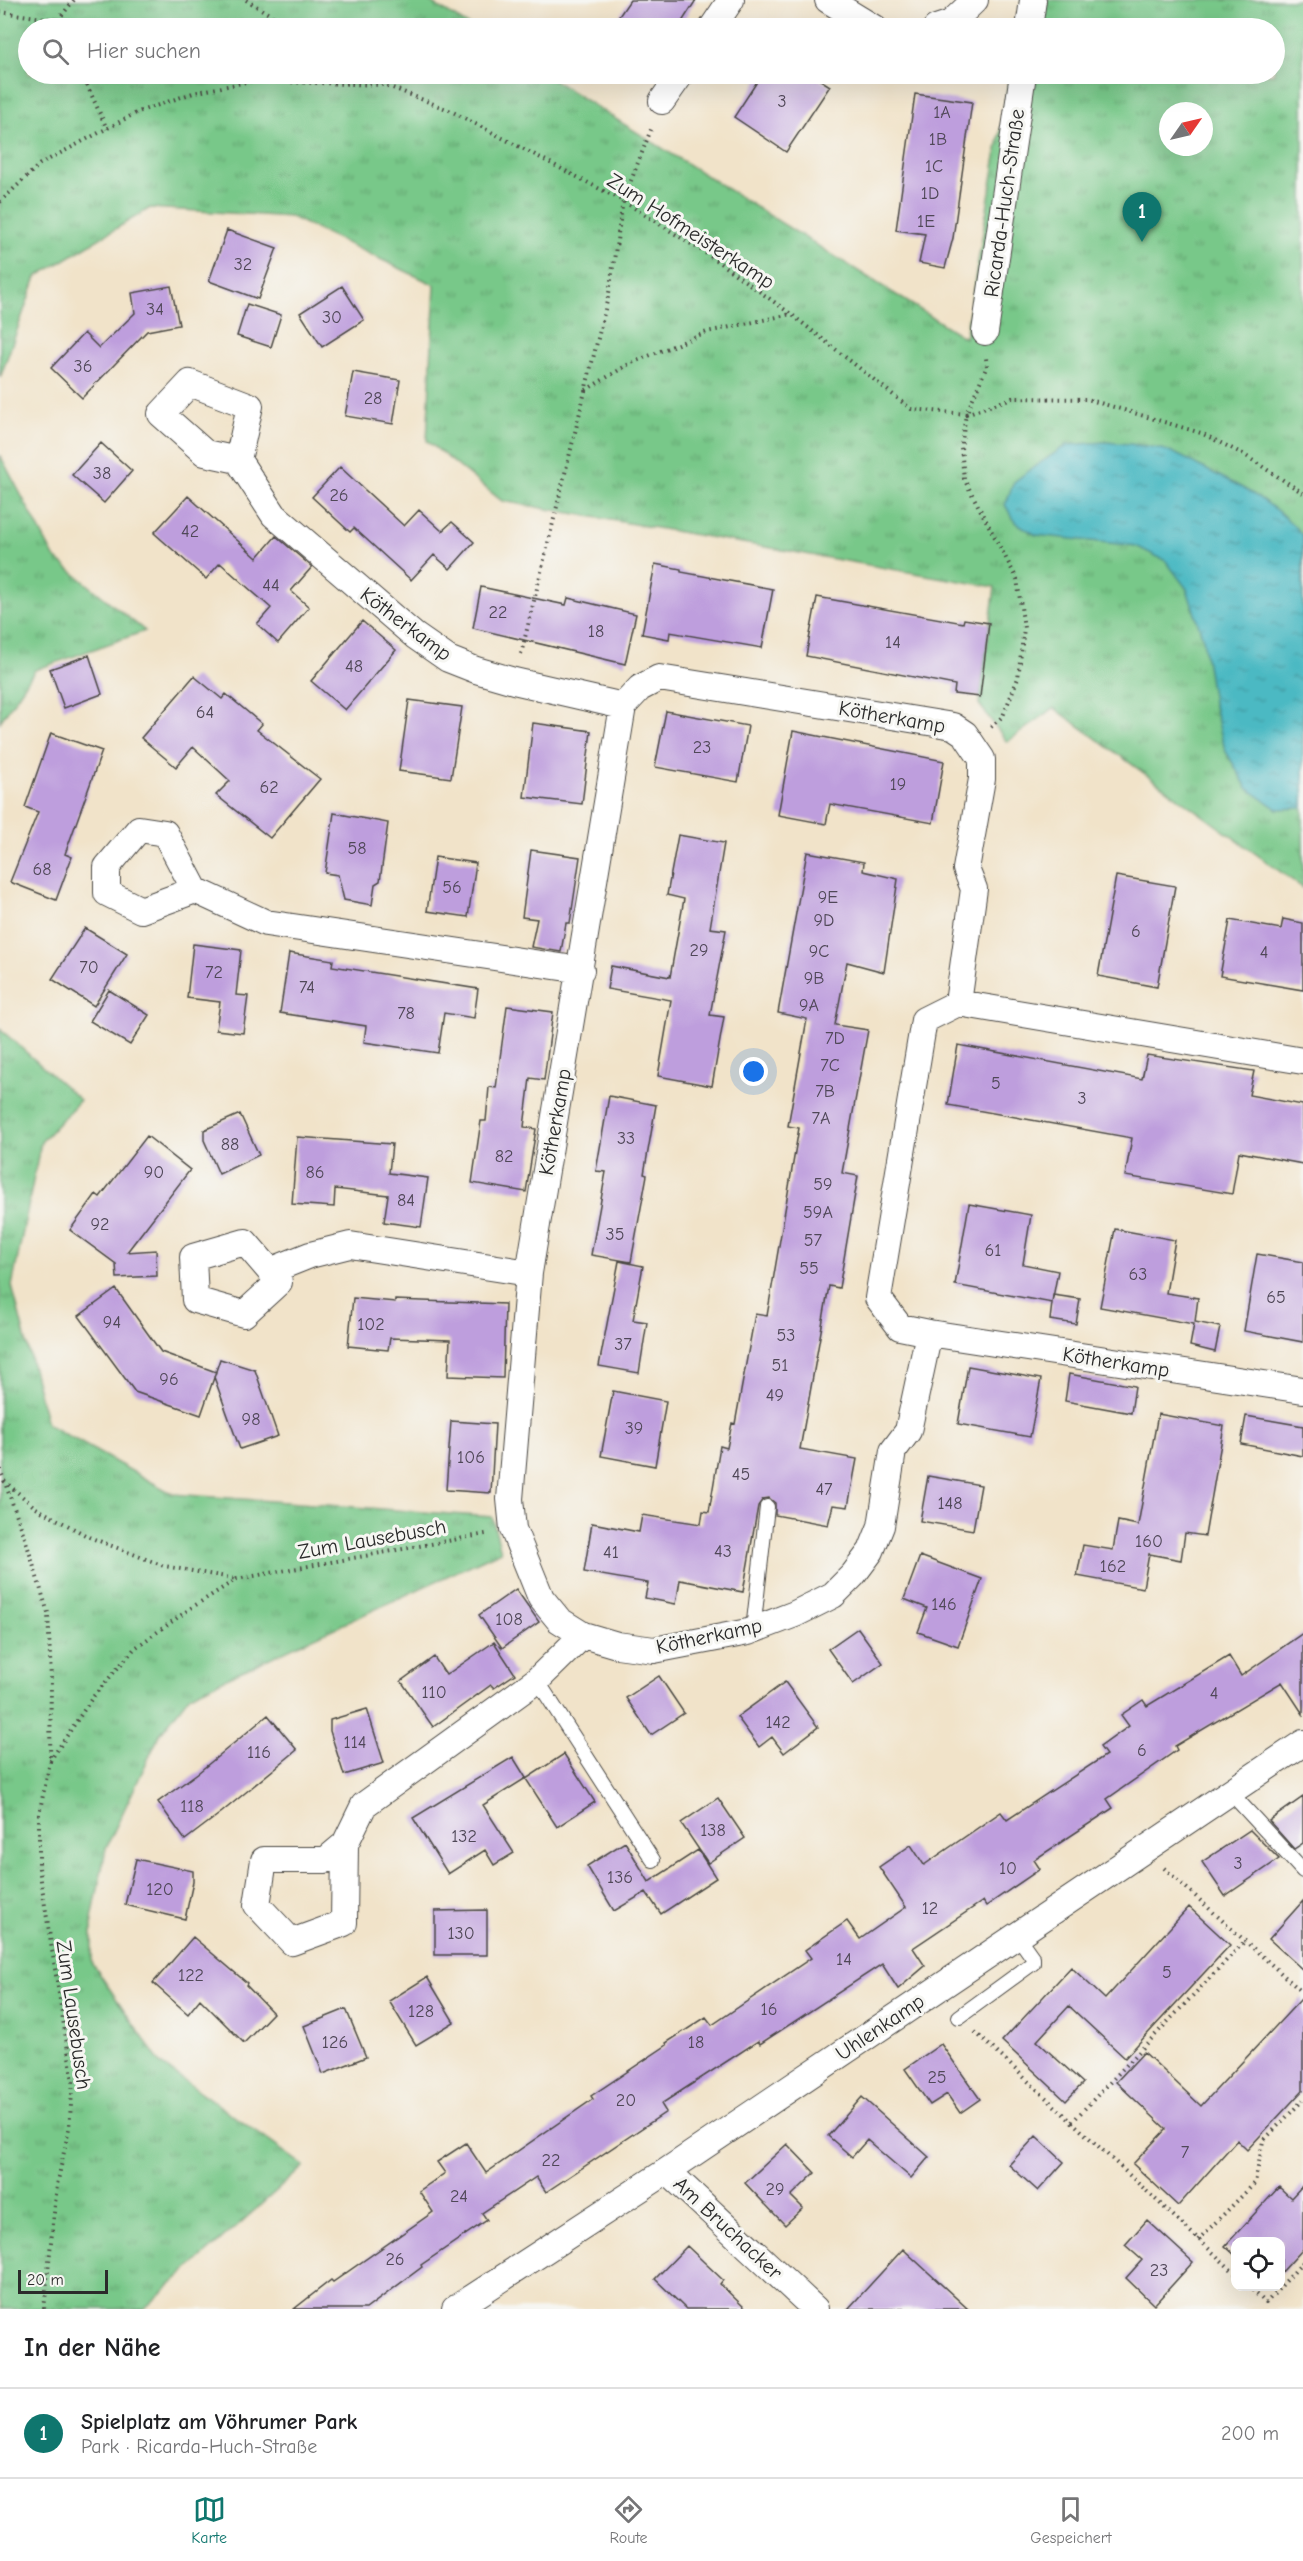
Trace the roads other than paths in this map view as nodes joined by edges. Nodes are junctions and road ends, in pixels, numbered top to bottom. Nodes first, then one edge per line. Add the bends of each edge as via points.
1 (731, 0) edge
2 (828, 0) edge
3 (975, 0) edge
4 (1033, 0) edge
5 (719, 18) edge
6 (858, 18) edge
7 (955, 18) edge
8 (1030, 18) edge
9 (674, 84) edge
10 (1022, 84) edge
11 (662, 101) road end
12 (985, 332) road end
13 (238, 460) dead end
14 (623, 706) junction
15 (195, 890) dead end
16 (581, 970) junction
17 (957, 1003) junction
18 (1303, 1061) edge
19 (270, 1271) dead end
20 (529, 1273) junction
21 (928, 1333) junction
22 (1303, 1390) edge
23 (767, 1507) dead end
24 (753, 1630) junction
25 (583, 1635) junction
26 (537, 1680) junction
27 (1303, 1743) edge
28 (1230, 1792) junction
29 (345, 1844) dead end
30 (653, 1860) dead end
31 (1303, 1871) edge
32 (1016, 1934) junction
33 (958, 2017) road end
34 (667, 2171) junction
35 (455, 2309) edge
36 (815, 2309) edge

1 - 5 street
2 - 6 street
3 - 7 street
4 - 8 street
9 - 11 street
10 - 12 street, Ricarda-Huch-Straße
13 - 14 street, Kötherkamp via 274,515 415,636 448,659 514,681
14 - 16 street, Kötherkamp
14 - 17 street, Kötherkamp via 640,688 659,678 953,726 965,734 982,759 982,779 966,869 974,889
15 - 16 street via 266,923
16 - 20 street, Kötherkamp
17 - 18 street
17 - 21 street, Kötherkamp via 924,1020 878,1298 900,1328
19 - 20 street via 350,1245
20 - 25 street, Kötherkamp via 510,1498 513,1529 540,1598 559,1620
21 - 22 street, Kötherkamp
21 - 24 street, Kötherkamp via 908,1431 893,1450 880,1526 871,1551 833,1595
23 - 24 lane
24 - 25 street, Kötherkamp via 654,1650
25 - 26 street
26 - 29 street via 364,1805
26 - 30 lane
27 - 28 street, Uhlenkamp
28 - 31 lane
28 - 32 street, Uhlenkamp
32 - 33 lane via 1033,1963
32 - 34 street, Uhlenkamp
34 - 35 street, Uhlenkamp
34 - 36 street, Am Bruchacker

